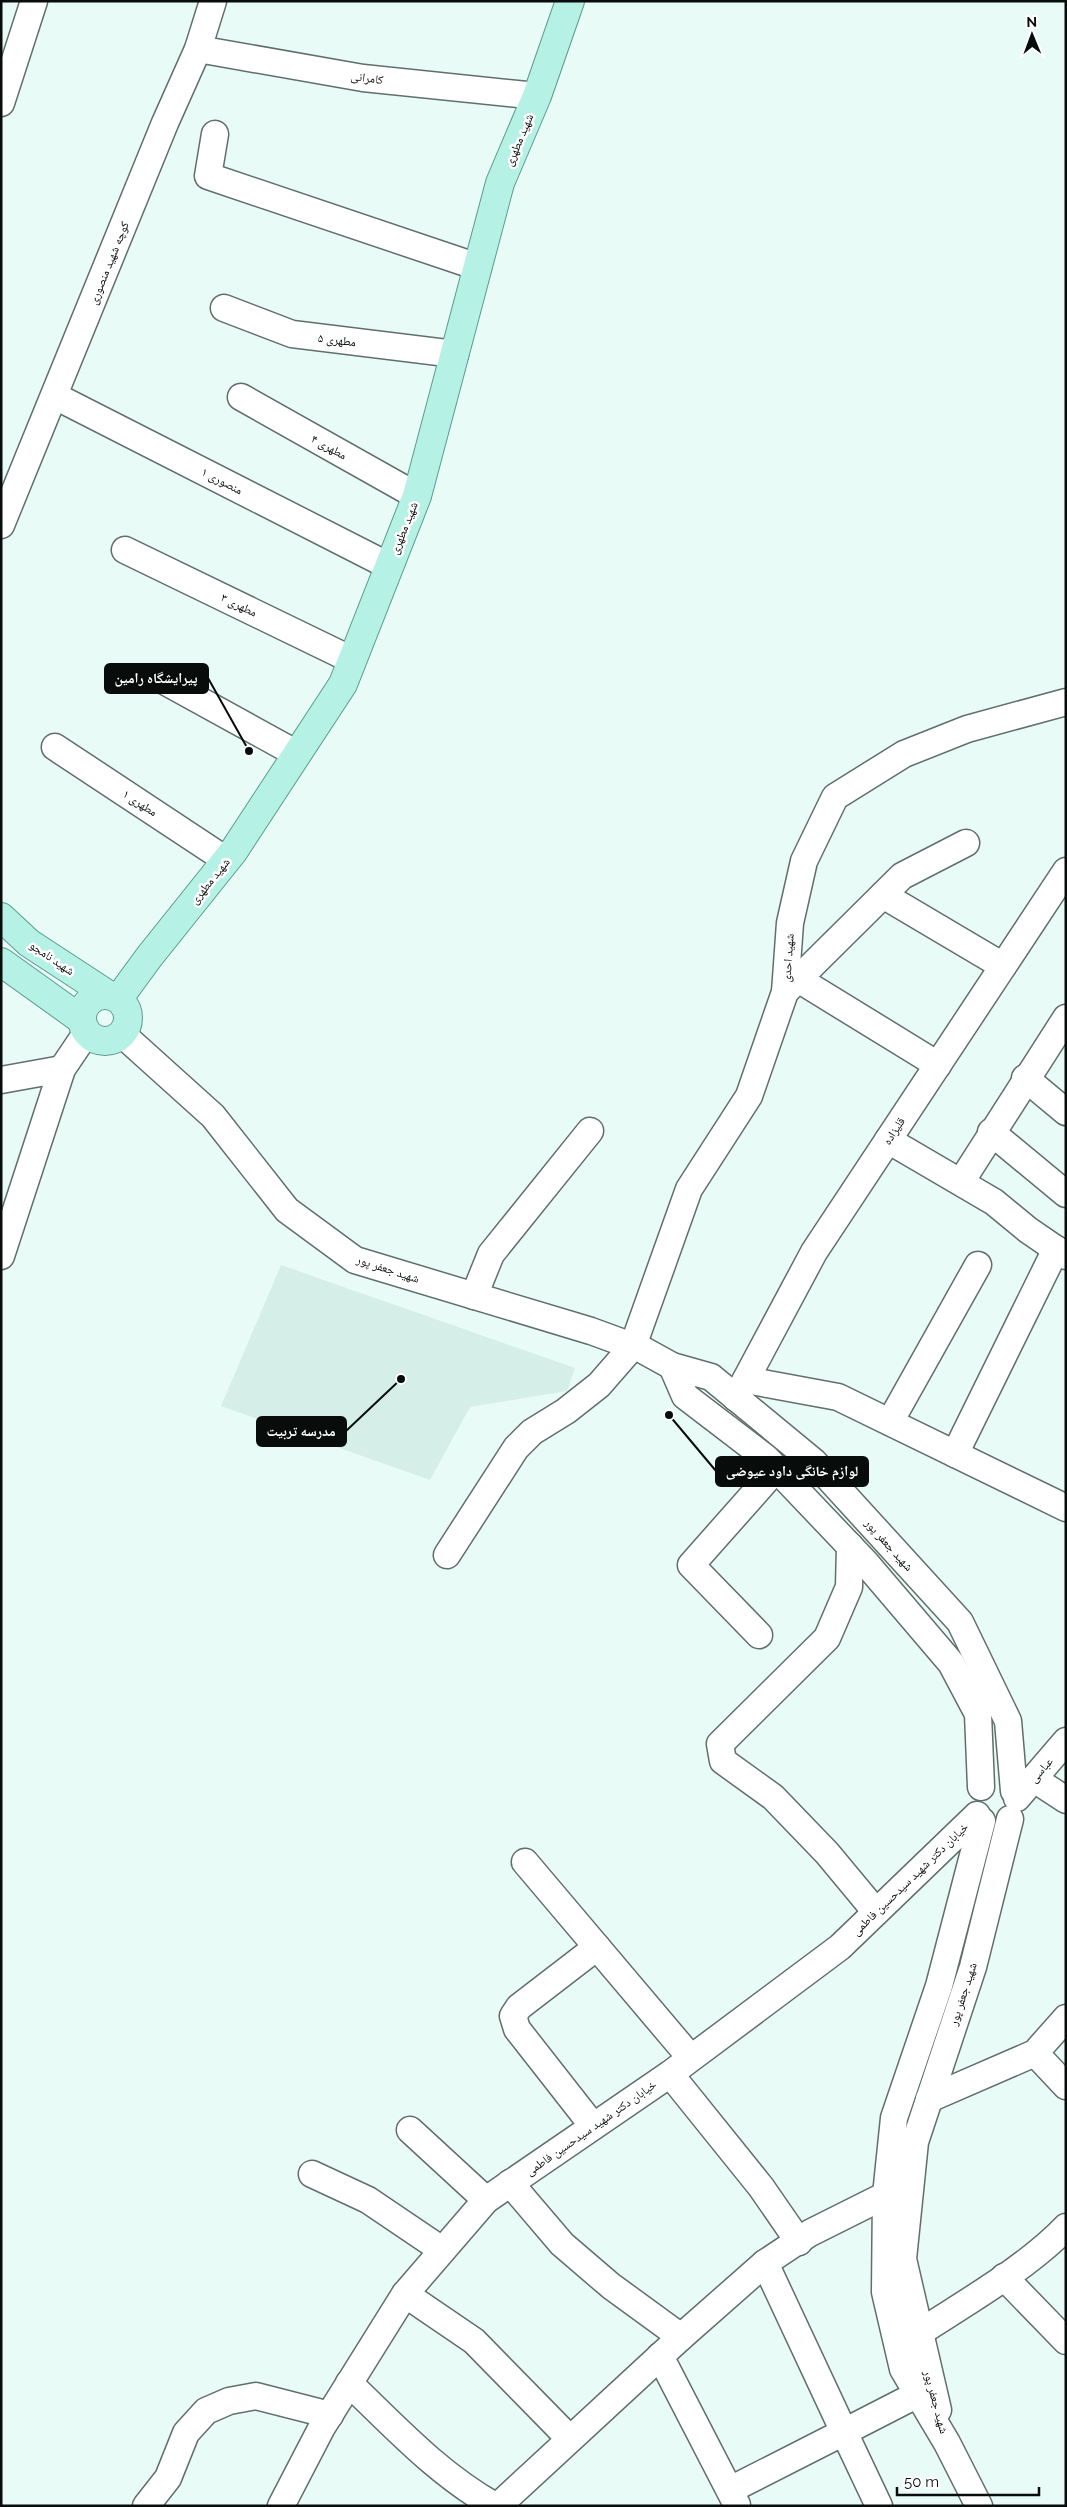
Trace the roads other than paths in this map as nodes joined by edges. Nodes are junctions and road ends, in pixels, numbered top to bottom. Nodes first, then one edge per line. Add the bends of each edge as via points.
1 (34, 1) edge
2 (213, 1) edge
3 (570, 1) edge
4 (198, 49) junction
5 (537, 96) junction
6 (1, 102) edge
7 (215, 134) dead end
8 (478, 267) junction
9 (224, 308) dead end
10 (455, 354) junction
11 (56, 396) junction
12 (241, 397) dead end
13 (417, 496) junction
14 (1, 525) edge
15 (125, 550) dead end
16 (389, 566) junction
17 (352, 660) junction
18 (159, 678) dead end
19 (1066, 702) edge
20 (55, 747) dead end
21 (297, 754) junction
22 (966, 843) dead end
23 (226, 860) junction
24 (1066, 871) edge
25 (883, 895) junction
26 (1, 917) edge
27 (1, 962) edge
28 (1003, 966) junction
29 (792, 986) junction
30 (113, 996) junction
31 (1066, 1018) edge
32 (84, 1026) junction
33 (122, 1034) junction
34 (938, 1064) junction
35 (62, 1069) junction
36 (1025, 1078) junction
37 (1, 1080) edge
38 (1066, 1112) edge
39 (590, 1131) dead end
40 (991, 1132) junction
41 (888, 1140) junction
42 (961, 1182) junction
43 (1066, 1194) edge
44 (1061, 1252) edge
45 (1, 1256) edge
46 (978, 1264) dead end
47 (474, 1296) junction
48 (633, 1346) junction
49 (672, 1366) junction
50 (741, 1389) junction
51 (890, 1422) junction
52 (955, 1454) junction
53 (776, 1469) junction
54 (1062, 1500) edge
55 (850, 1546) junction
56 (447, 1555) dead end
57 (759, 1635) dead end
58 (1066, 1741) edge
59 (981, 1787) junction
60 (1019, 1797) junction
61 (1066, 1800) edge
62 (980, 1818) junction
63 (525, 1862) dead end
64 (876, 1912) junction
65 (597, 1947) junction
66 (1066, 2018) edge
67 (1035, 2052) junction
68 (690, 2057) junction
69 (670, 2074) junction
70 (1066, 2086) edge
71 (929, 2099) junction
72 (592, 2126) junction
73 (410, 2130) dead end
74 (312, 2174) dead end
75 (510, 2183) junction
76 (886, 2195) junction
77 (486, 2200) junction
78 (1066, 2228) edge
79 (799, 2242) junction
80 (442, 2250) junction
81 (764, 2263) junction
82 (1004, 2277) junction
83 (405, 2294) junction
84 (919, 2333) junction
85 (680, 2337) junction
86 (1066, 2341) edge
87 (660, 2356) junction
88 (350, 2383) junction
89 (918, 2394) junction
90 (330, 2415) junction
91 (844, 2432) junction
92 (570, 2439) junction
93 (947, 2443) junction
94 (733, 2498) edge
95 (289, 2502) edge
96 (146, 2506) edge
97 (496, 2506) edge
98 (879, 2506) edge
99 (978, 2506) edge

1 - 6 street
2 - 4 street, کوچه شهید منصوری
3 - 5 main road, شهید مطهری
4 - 5 street, کامرانی via 363,78
4 - 11 street, کوچه شهید منصوری via 165,123
5 - 8 main road, شهید مطهری via 500,183
7 - 8 street via 208,176
8 - 10 main road, شهید مطهری
9 - 10 street, مطهری ۵ via 292,334
10 - 13 main road, شهید مطهری
11 - 14 street, کوچه شهید منصوری
11 - 16 street, منصوری ۱
12 - 13 street, مطهری ۴
13 - 16 main road, شهید مطهری
15 - 17 street, مطهری ۳
16 - 17 main road, شهید مطهری
17 - 21 main road, شهید مطهری via 342,684
18 - 21 street
19 - 29 street, شهید احدی via 967,729 904,754 835,797 804,861 790,923
20 - 23 street, مطهری ۱
21 - 23 main road, شهید مطهری
22 - 25 street via 902,876
23 - 30 main road, شهید مطهری via 149,957
24 - 28 street, قلیزاده
25 - 28 street
25 - 29 street
26 - 30 main road, شهید نامجو via 30,943
27 - 32 main road
28 - 34 street, قلیزاده
29 - 34 street
29 - 48 street, شهید احدی via 749,1096 689,1189
30 - 32 main road via 94,997 84,1006
30 - 33 main road via 128,1009 128,1022
31 - 36 street
32 - 33 main road via 97,1040 111,1041
32 - 35 street
33 - 47 street, شهید جعفر پور via 213,1116 287,1210 355,1260
34 - 41 street, قلیزاده
35 - 37 street
35 - 45 street
36 - 38 street
36 - 40 street
39 - 47 street via 491,1254
40 - 42 street
40 - 43 street
41 - 42 street
41 - 50 street, قلیزاده via 814,1252
42 - 44 street via 994,1202
44 - 52 street
46 - 51 street
47 - 48 street, شهید جعفر پور
48 - 49 street, شهید جعفر پور
48 - 56 street via 599,1385 532,1432 516,1448
49 - 50 street, شهید جعفر پور
49 - 53 street via 685,1396
50 - 51 street via 838,1397
50 - 60 street, شهید جعفر پور via 814,1462 960,1622 1008,1721
51 - 52 street
52 - 54 street
53 - 55 street
53 - 57 street via 691,1565
55 - 59 street via 951,1663 978,1714
55 - 64 street via 849,1587 827,1638 720,1744 723,1761 773,1797 827,1853
58 - 60 street, عباسی
59 - 60 street via 988,1782 1002,1782
59 - 62 street via 973,1802
60 - 61 street
60 - 62 street via 997,1825
60 - 71 street, شهید جعفر پور via 973,1967
62 - 64 street, خیابان دکتر شهید سیدحسین فاطمی
62 - 76 street, شهید جعفر پور via 939,1986 894,2118
63 - 65 street
64 - 68 street, خیابان دکتر شهید سیدحسین فاطمی via 840,1947
65 - 68 street
65 - 72 street via 520,2007 513,2016 517,2029
66 - 67 street
67 - 70 street
67 - 71 street
68 - 69 street, خیابان دکتر شهید سیدحسین فاطمی
69 - 72 street, خیابان دکتر شهید سیدحسین فاطمی
69 - 79 street via 762,2187
71 - 84 street, شهید جعفر پور via 915,2142 902,2259
72 - 75 street, خیابان دکتر شهید سیدحسین فاطمی
73 - 77 street
74 - 80 street via 368,2200
75 - 77 street, خیابان دکتر شهید سیدحسین فاطمی
75 - 85 street via 562,2244 611,2286
76 - 79 street via 810,2233
76 - 89 street, شهید جعفر پور via 885,2292 904,2369
77 - 80 street, خیابان دکتر شهید سیدحسین فاطمی
78 - 82 street
79 - 81 street
80 - 83 street, خیابان دکتر شهید سیدحسین فاطمی
81 - 85 street
81 - 91 street
82 - 84 street
82 - 86 street
83 - 88 street, خیابان دکتر شهید سیدحسین فاطمی
83 - 92 street via 474,2341
84 - 93 street, شهید جعفر پور
85 - 87 street
87 - 92 street
87 - 94 street
88 - 90 street, خیابان دکتر شهید سیدحسین فاطمی
88 - 97 street via 429,2460 474,2494
89 - 91 street
89 - 93 street, شهید جعفر پور
90 - 95 street, خیابان دکتر شهید سیدحسین فاطمی
90 - 96 street via 256,2396 228,2401 206,2411 186,2433 168,2478
91 - 94 street
91 - 98 street
92 - 97 street
93 - 99 street

